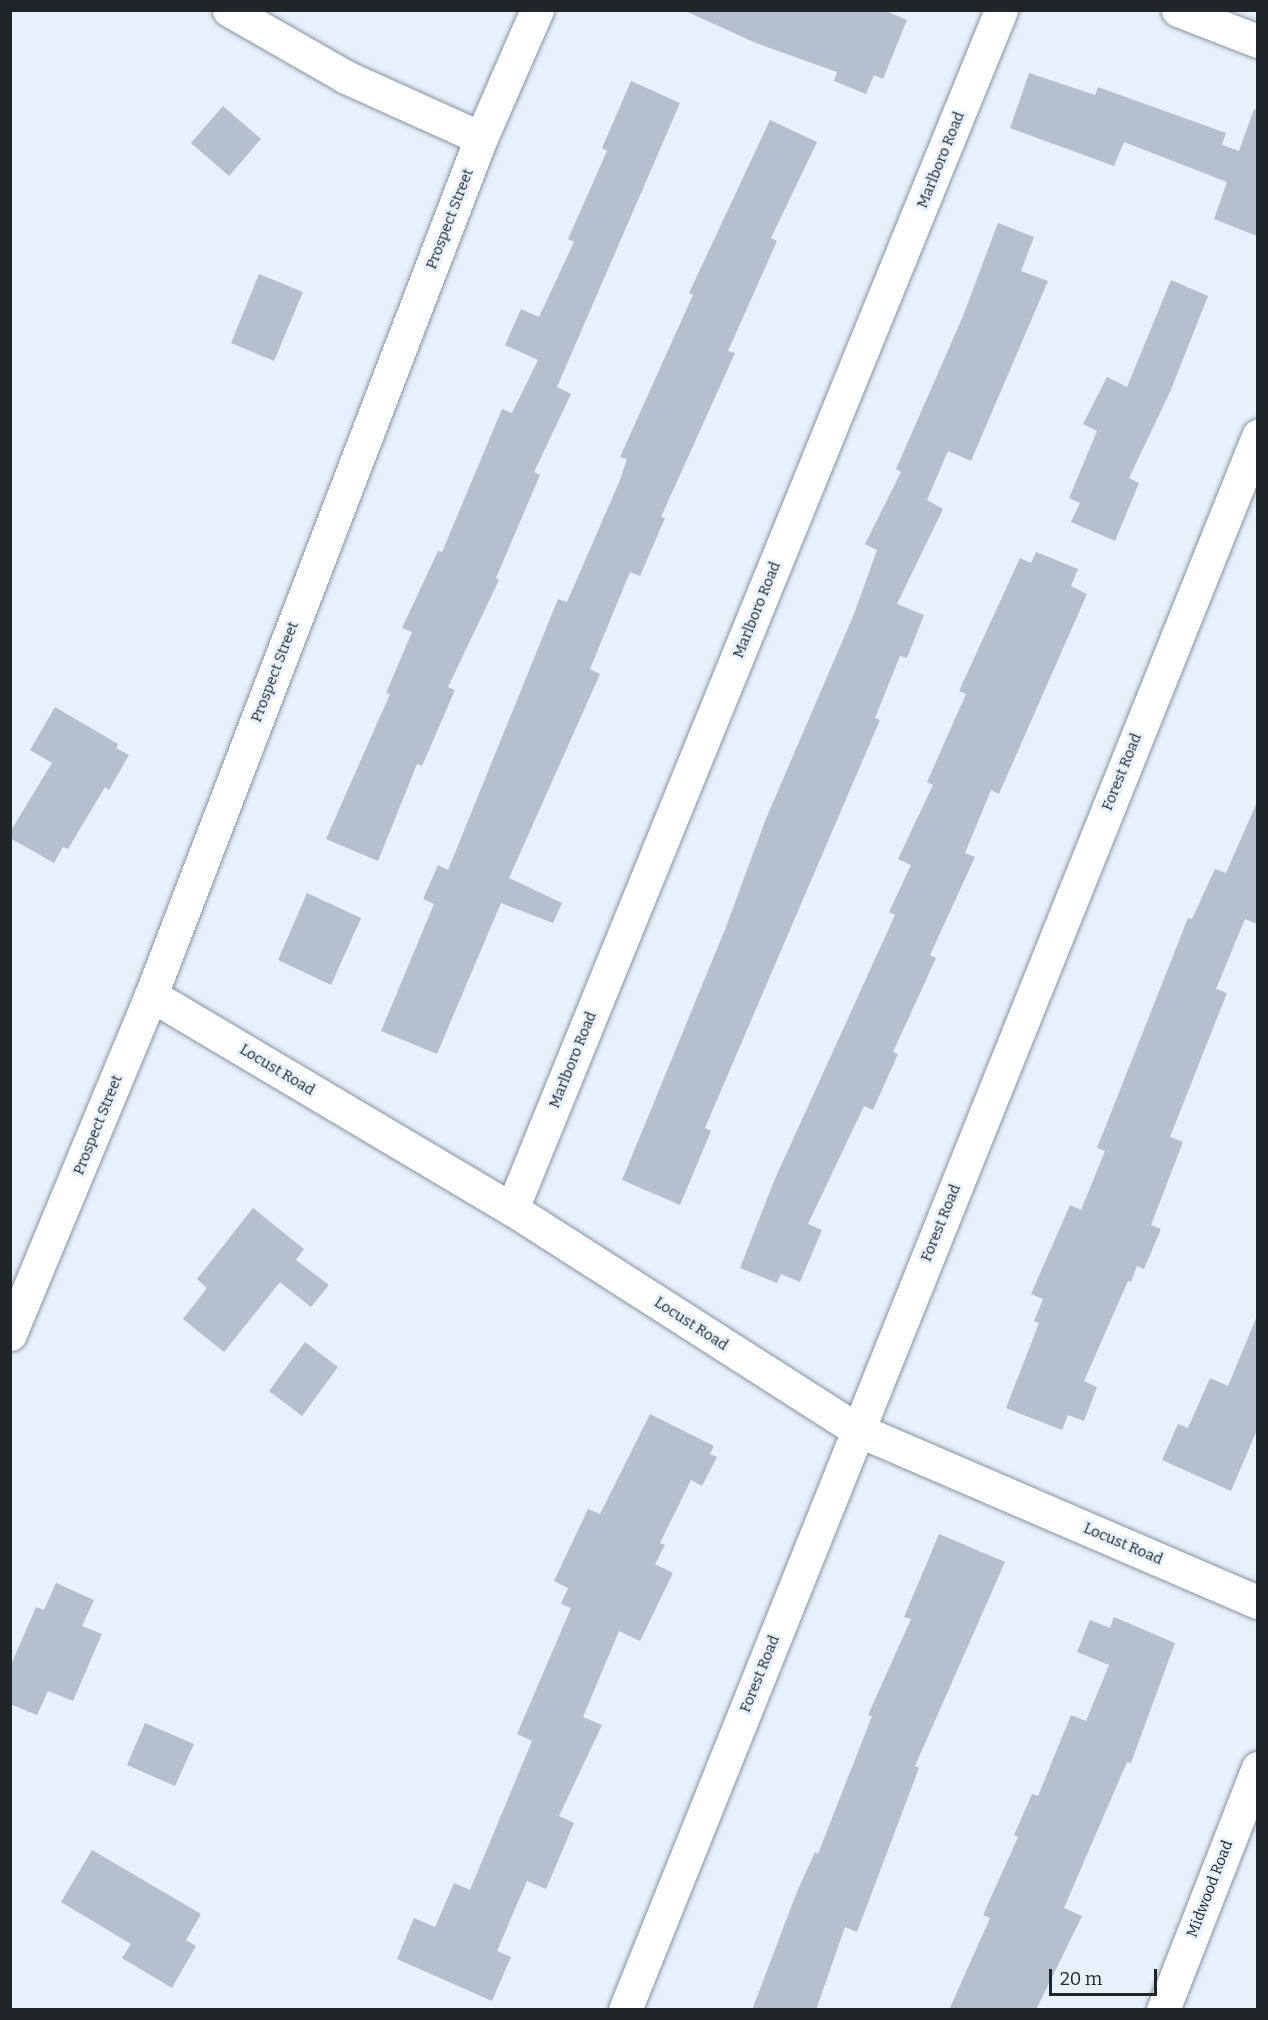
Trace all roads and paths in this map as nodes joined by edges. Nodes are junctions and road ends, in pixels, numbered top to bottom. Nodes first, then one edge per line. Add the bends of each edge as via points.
1 (229, 10) edge
2 (537, 10) edge
3 (1001, 10) edge
4 (1178, 10) edge
5 (1257, 41) edge
6 (481, 138) junction
7 (1257, 436) edge
8 (151, 995) junction
9 (512, 1209) junction
10 (10, 1334) edge
11 (858, 1430) junction
12 (1257, 1602) edge
13 (1257, 1768) edge
14 (625, 2010) edge
15 (1164, 2010) edge

1 - 6 street via 346,77
2 - 6 street, Prospect Street
3 - 9 street, Marlboro Road
4 - 5 street
6 - 8 street, Prospect Street
7 - 11 street, Forest Road
8 - 9 street, Locust Road
8 - 10 street, Prospect Street
9 - 11 street, Locust Road
11 - 12 street, Locust Road
11 - 14 street, Forest Road
13 - 15 street, Midwood Road

